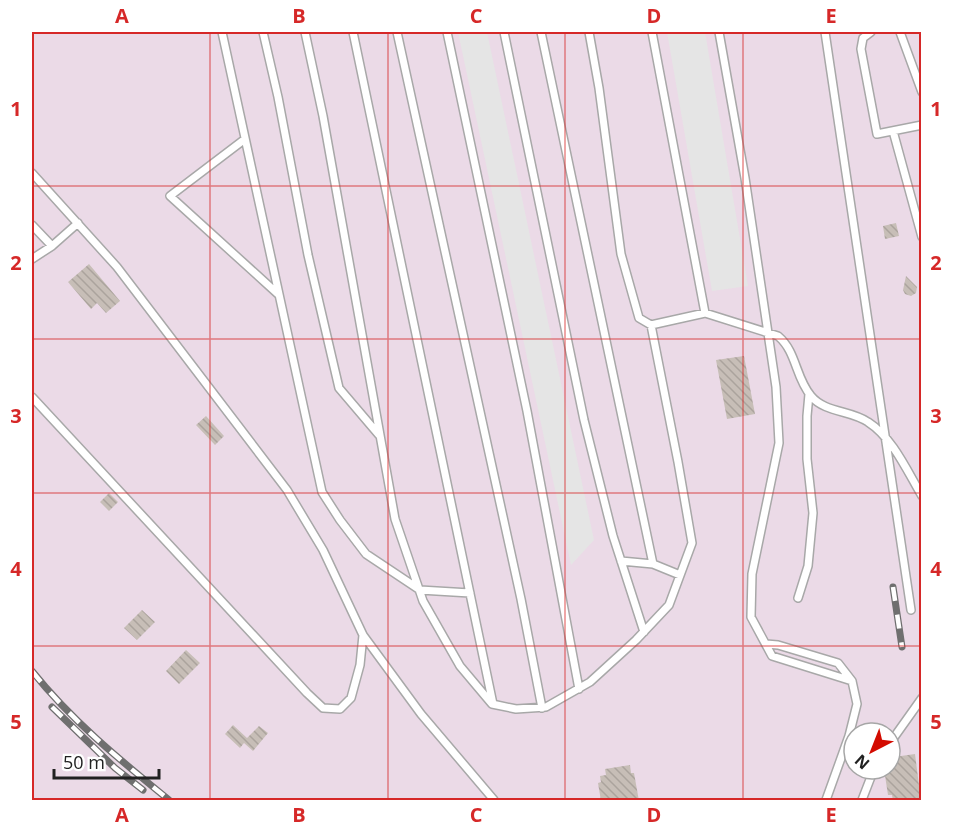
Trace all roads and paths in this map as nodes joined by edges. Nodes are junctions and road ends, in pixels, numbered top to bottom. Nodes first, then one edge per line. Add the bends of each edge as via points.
1 (222, 32) edge
2 (263, 32) edge
3 (305, 32) edge
4 (353, 32) edge
5 (397, 32) edge
6 (447, 32) edge
7 (504, 32) edge
8 (541, 32) edge
9 (589, 32) edge
10 (652, 32) edge
11 (719, 32) edge
12 (825, 32) edge
13 (871, 32) edge
14 (900, 32) edge
15 (921, 92) edge
16 (921, 125) edge
17 (893, 131) junction
18 (245, 139) junction
19 (32, 173) edge
20 (78, 223) junction
21 (32, 225) edge
22 (921, 237) edge
23 (52, 246) junction
24 (32, 259) edge
25 (279, 295) junction
26 (705, 314) junction
27 (651, 325) junction
28 (767, 333) junction
29 (809, 394) junction
30 (32, 397) edge
31 (381, 437) junction
32 (886, 439) junction
33 (921, 496) edge
34 (621, 561) junction
35 (653, 564) junction
36 (680, 575) junction
37 (420, 590) junction
38 (470, 593) junction
39 (798, 598) dead end
40 (911, 610) dead end
41 (644, 632) junction
42 (363, 635) junction
43 (766, 644) junction
44 (852, 681) junction
45 (579, 689) junction
46 (921, 698) edge
47 (494, 704) junction
48 (542, 708) junction
49 (902, 726) edge
50 (868, 781) edge
51 (494, 801) edge
52 (826, 801) edge
53 (862, 801) edge

1 - 18 lane
2 - 31 lane via 339,388
3 - 31 lane
4 - 38 lane
5 - 48 lane
6 - 45 lane
7 - 34 lane via 585,420
8 - 35 lane
9 - 27 lane via 621,254 639,318
10 - 26 lane
11 - 28 lane
12 - 32 lane
13 - 17 lane via 863,38 861,49 872,116 877,134
14 - 15 lane
16 - 17 lane
17 - 22 lane
18 - 25 lane
18 - 25 lane via 170,196
19 - 20 lane
20 - 23 lane
20 - 42 lane via 117,267 287,490 323,550
21 - 23 lane
23 - 24 lane
25 - 37 lane via 322,492 366,554
26 - 27 lane
26 - 28 lane
27 - 36 lane via 692,543
28 - 29 lane via 786,343
28 - 43 lane via 776,387 779,443 752,574 751,617
29 - 32 lane via 823,406 870,422
29 - 39 lane via 807,459 813,513 808,566
30 - 42 lane via 323,708 340,709 351,698
31 - 37 lane via 395,519
32 - 33 lane
32 - 40 lane
34 - 35 lane
34 - 41 lane
35 - 36 lane
36 - 41 lane via 669,605
37 - 38 lane
37 - 47 lane via 460,666
38 - 47 lane
41 - 45 lane
42 - 51 lane via 421,714
43 - 44 lane via 772,656
43 - 44 lane via 838,663
44 - 52 lane via 857,704
45 - 48 lane
46 - 49 lane
47 - 48 lane via 516,709
50 - 53 lane

